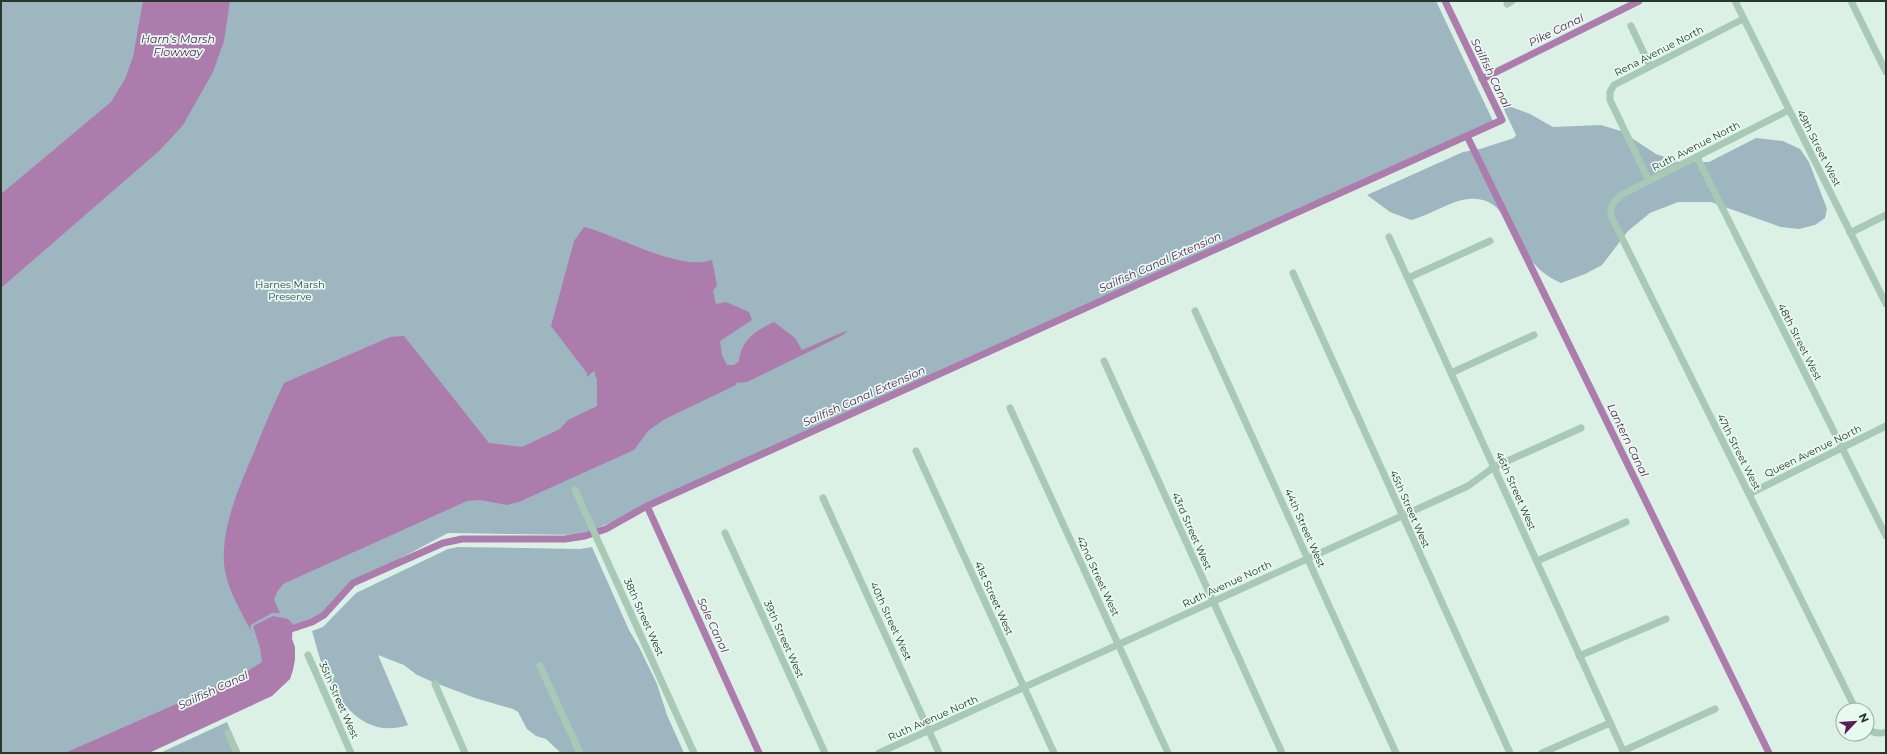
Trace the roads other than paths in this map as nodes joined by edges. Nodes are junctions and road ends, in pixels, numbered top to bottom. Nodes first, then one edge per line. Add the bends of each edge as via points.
1 (1735, 1) edge
2 (1851, 1) edge
3 (1744, 19) junction
4 (1631, 26) dead end
5 (1650, 66) junction
6 (1886, 72) edge
7 (1789, 110) junction
8 (1697, 157) junction
9 (1649, 180) junction
10 (1613, 202) joint
11 (1886, 215) edge
12 (1850, 233) junction
13 (1389, 237) dead end
14 (1490, 240) dead end
15 (1293, 273) dead end
16 (1408, 278) junction
17 (1886, 304) edge
18 (1195, 311) dead end
19 (1534, 335) dead end
20 (1104, 362) dead end
21 (1451, 373) junction
22 (1010, 408) dead end
23 (1886, 426) edge
24 (1581, 428) dead end
25 (1842, 448) junction
26 (916, 451) dead end
27 (1494, 467) junction
28 (575, 490) dead end
29 (1749, 494) junction
30 (823, 498) dead end
31 (1402, 515) junction
32 (1626, 522) dead end
33 (725, 533) dead end
34 (1886, 536) edge
35 (1307, 558) junction
36 (1537, 561) junction
37 (1213, 600) junction
38 (1666, 619) dead end
39 (1118, 644) junction
40 (308, 655) dead end
41 (1579, 656) junction
42 (540, 666) dead end
43 (435, 684) dead end
44 (1024, 688) junction
45 (1852, 702) edge
46 (1715, 709) dead end
47 (1610, 723) junction
48 (929, 731) junction
49 (1886, 732) edge
50 (228, 733) dead end
51 (1875, 733) edge
52 (1623, 752) edge
53 (237, 753) edge
54 (351, 753) edge
55 (465, 753) edge
56 (580, 753) edge
57 (694, 753) edge
58 (825, 753) edge
59 (879, 753) edge
60 (939, 753) edge
61 (1054, 753) edge
62 (1168, 753) edge
63 (1282, 753) edge
64 (1396, 753) edge
65 (1510, 753) edge
66 (1542, 753) edge

1 - 3 street, 49th Street West
2 - 6 street
3 - 5 street, Rena Avenue North
3 - 7 street, 49th Street West
4 - 5 street
5 - 9 street, Rena Avenue North via 1614,85 1610,92 1610,100
7 - 8 street, Ruth Avenue North
7 - 12 street, 49th Street West
8 - 9 street, Ruth Avenue North
8 - 25 street, 48th Street West
9 - 10 street, Ruth Avenue North
10 - 29 street, 47th Street West via 1610,208 1614,224
11 - 12 street
12 - 17 street, 49th Street West
13 - 16 street, 46th Street West
14 - 16 street
15 - 31 street, 45th Street West
16 - 21 street, 46th Street West
18 - 35 street, 44th Street West
19 - 21 street
20 - 37 street, 43rd Street West
21 - 27 street, 46th Street West
22 - 39 street, 42nd Street West
23 - 25 street, Queen Avenue North
24 - 27 street, Ruth Avenue North
25 - 29 street, Queen Avenue North
25 - 34 street, 48th Street West
26 - 44 street, 41st Street West
27 - 31 street, Ruth Avenue North via 1468,486
27 - 36 street, 46th Street West
28 - 57 street, 38th Street West
29 - 45 street, 47th Street West
30 - 48 street, 40th Street West
31 - 35 street, Ruth Avenue North
31 - 65 street, 45th Street West
32 - 36 street
33 - 58 street, 39th Street West
35 - 37 street, Ruth Avenue North
35 - 64 street, 44th Street West
36 - 41 street, 46th Street West
37 - 39 street, Ruth Avenue North
37 - 63 street, 43rd Street West
38 - 41 street
39 - 44 street, Ruth Avenue North
39 - 62 street, 42nd Street West
40 - 54 street, 35th Street West
41 - 47 street, 46th Street West
42 - 56 street
43 - 55 street
44 - 48 street, Ruth Avenue North
44 - 61 street, 41st Street West
46 - 52 street
47 - 52 street, 46th Street West
47 - 66 street
48 - 59 street, Ruth Avenue North
48 - 60 street, 40th Street West
49 - 51 street
50 - 53 street

